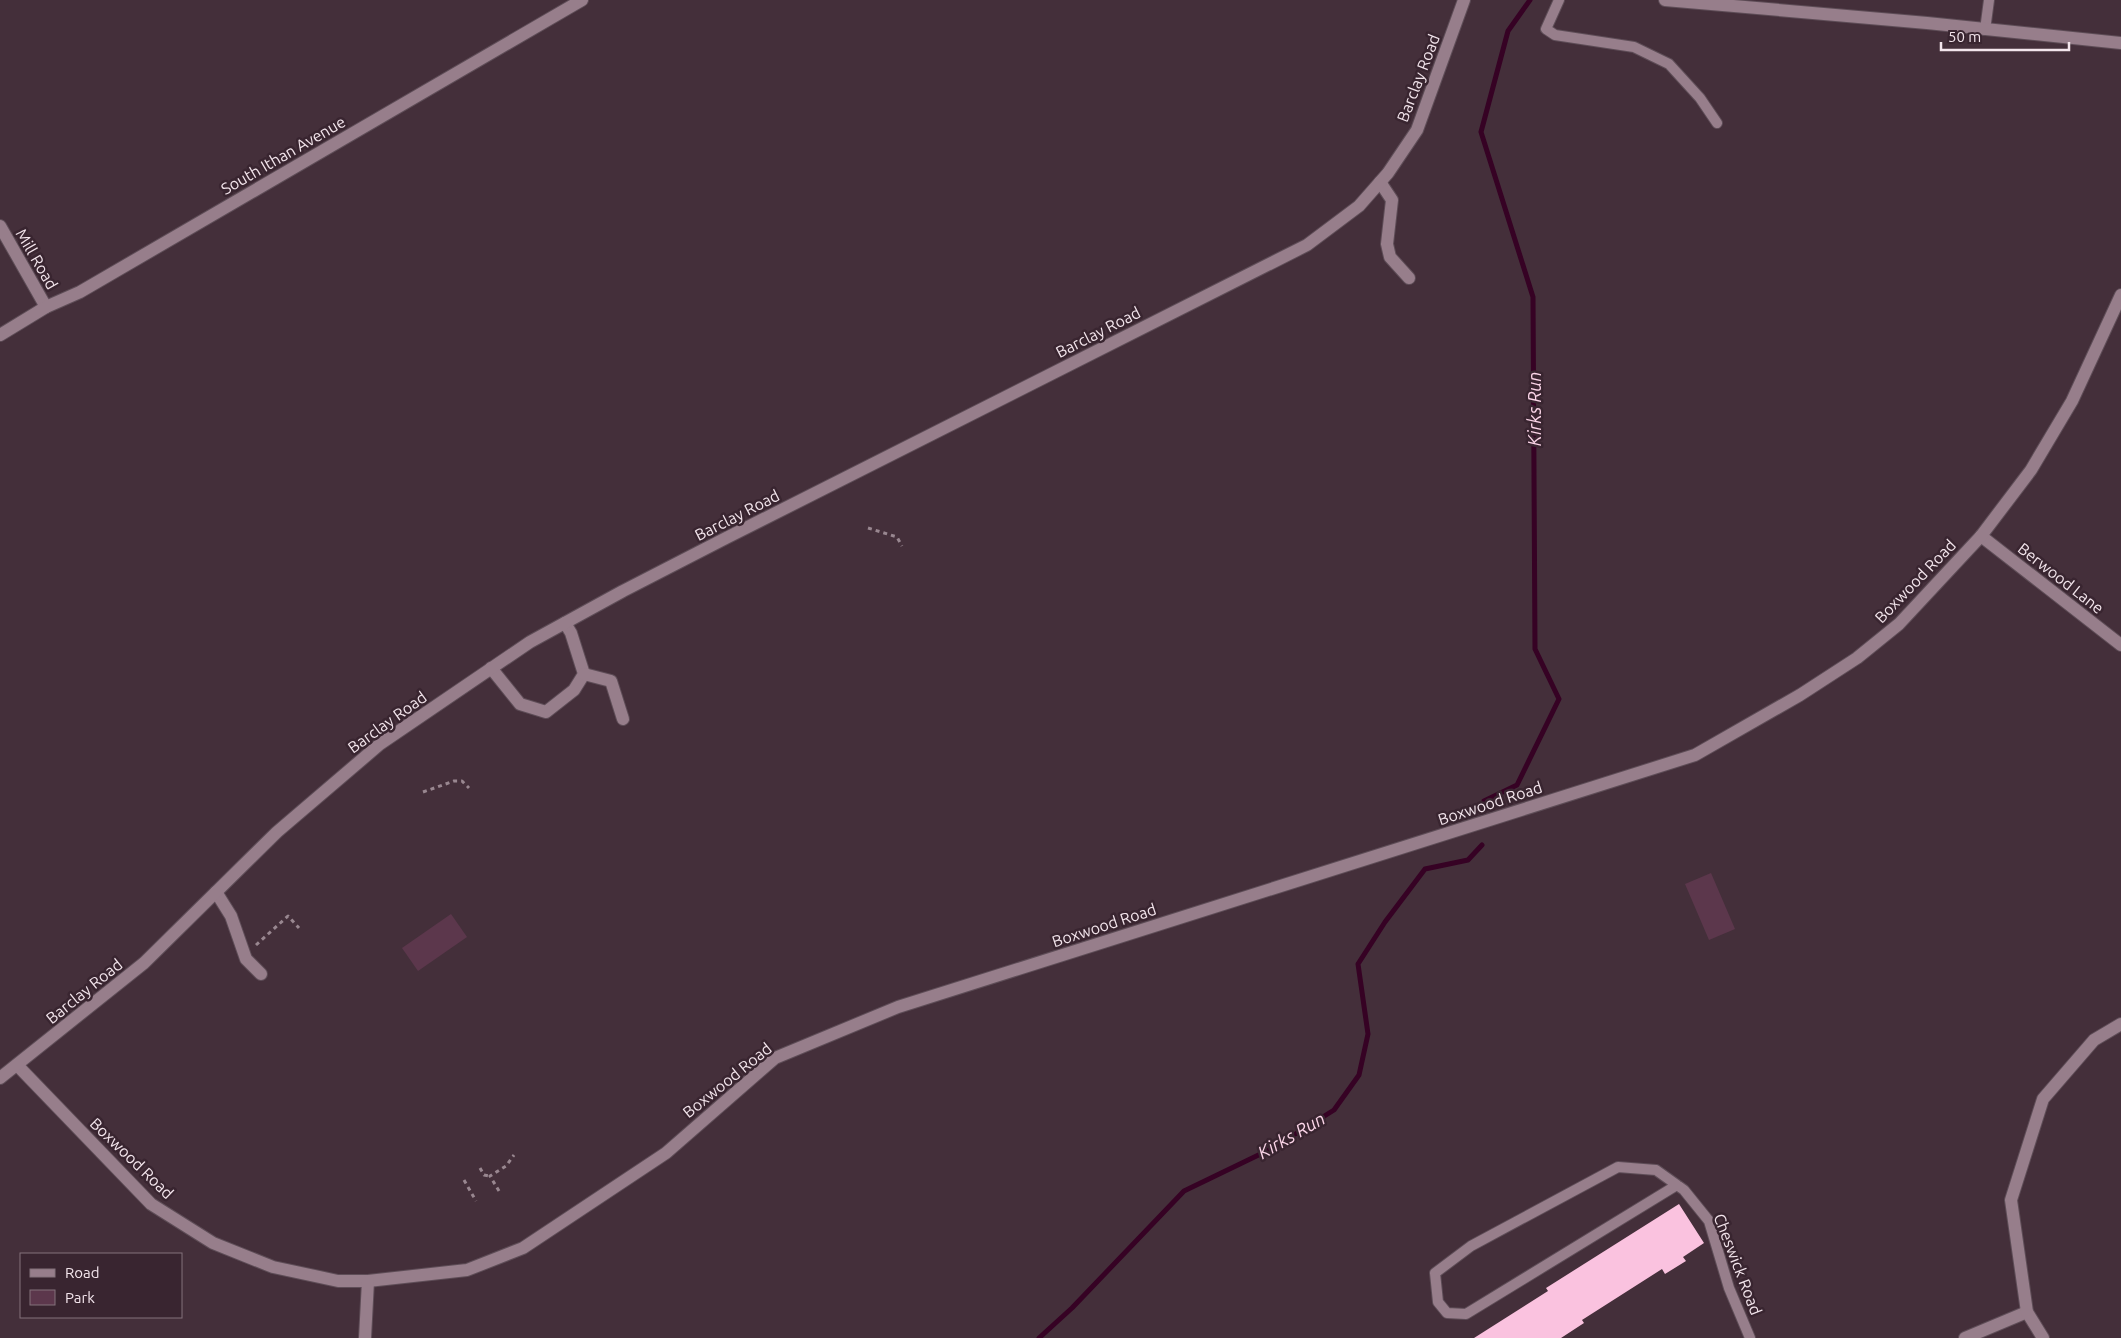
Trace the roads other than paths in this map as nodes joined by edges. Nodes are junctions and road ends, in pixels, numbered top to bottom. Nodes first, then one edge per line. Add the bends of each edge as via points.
1 (582, 0) edge
2 (1464, 0) edge
3 (1559, 0) edge
4 (1666, 0) edge
5 (1989, 0) edge
6 (1986, 30) junction
7 (2121, 43) edge
8 (1717, 123) dead end
9 (1380, 182) junction
10 (0, 226) edge
11 (1409, 278) dead end
12 (2121, 295) edge
13 (46, 307) junction
14 (0, 334) edge
15 (1981, 536) junction
16 (565, 622) junction
17 (2121, 645) edge
18 (491, 668) junction
19 (584, 674) junction
20 (623, 719) dead end
21 (216, 892) junction
22 (261, 974) dead end
23 (2121, 1024) edge
24 (17, 1066) junction
25 (0, 1078) edge
26 (1677, 1185) junction
27 (368, 1281) junction
28 (2026, 1312) junction
29 (365, 1338) edge
30 (1750, 1338) edge
31 (1965, 1338) edge
32 (2043, 1338) edge

1 - 13 street, South Ithan Avenue via 80,292
2 - 9 street, Barclay Road via 1417,130
3 - 8 lane via 1546,29 1555,35 1634,47 1668,64 1700,98
4 - 6 street
5 - 6 lane
6 - 7 street
9 - 11 street via 1392,200 1387,244 1390,257
9 - 16 street, Barclay Road via 1360,206 1307,245
10 - 13 street, Mill Road
12 - 15 street, Boxwood Road via 2072,402 2031,470
13 - 14 street, South Ithan Avenue
15 - 17 street, Berwood Lane
15 - 27 street, Boxwood Road via 1899,624 1857,658 1695,755 898,1007 775,1058 666,1153 523,1248 467,1270
16 - 18 street, Barclay Road
16 - 19 street
18 - 19 street via 520,704 546,712 574,690
18 - 21 street, Barclay Road via 380,744 277,832
19 - 20 street via 611,681
21 - 22 street via 231,916 246,959
21 - 24 street, Barclay Road via 144,963
23 - 28 street via 2094,1040 2043,1099 2011,1200
24 - 25 street, Barclay Road
24 - 27 street, Boxwood Road via 152,1204 213,1243 273,1267 338,1281
26 - 26 lane, Cheswick Road via 1656,1170 1618,1167 1471,1246 1435,1273 1438,1302 1448,1313 1466,1314
26 - 30 lane, Cheswick Road via 1709,1221 1729,1288
27 - 29 street
28 - 31 street
28 - 32 street

